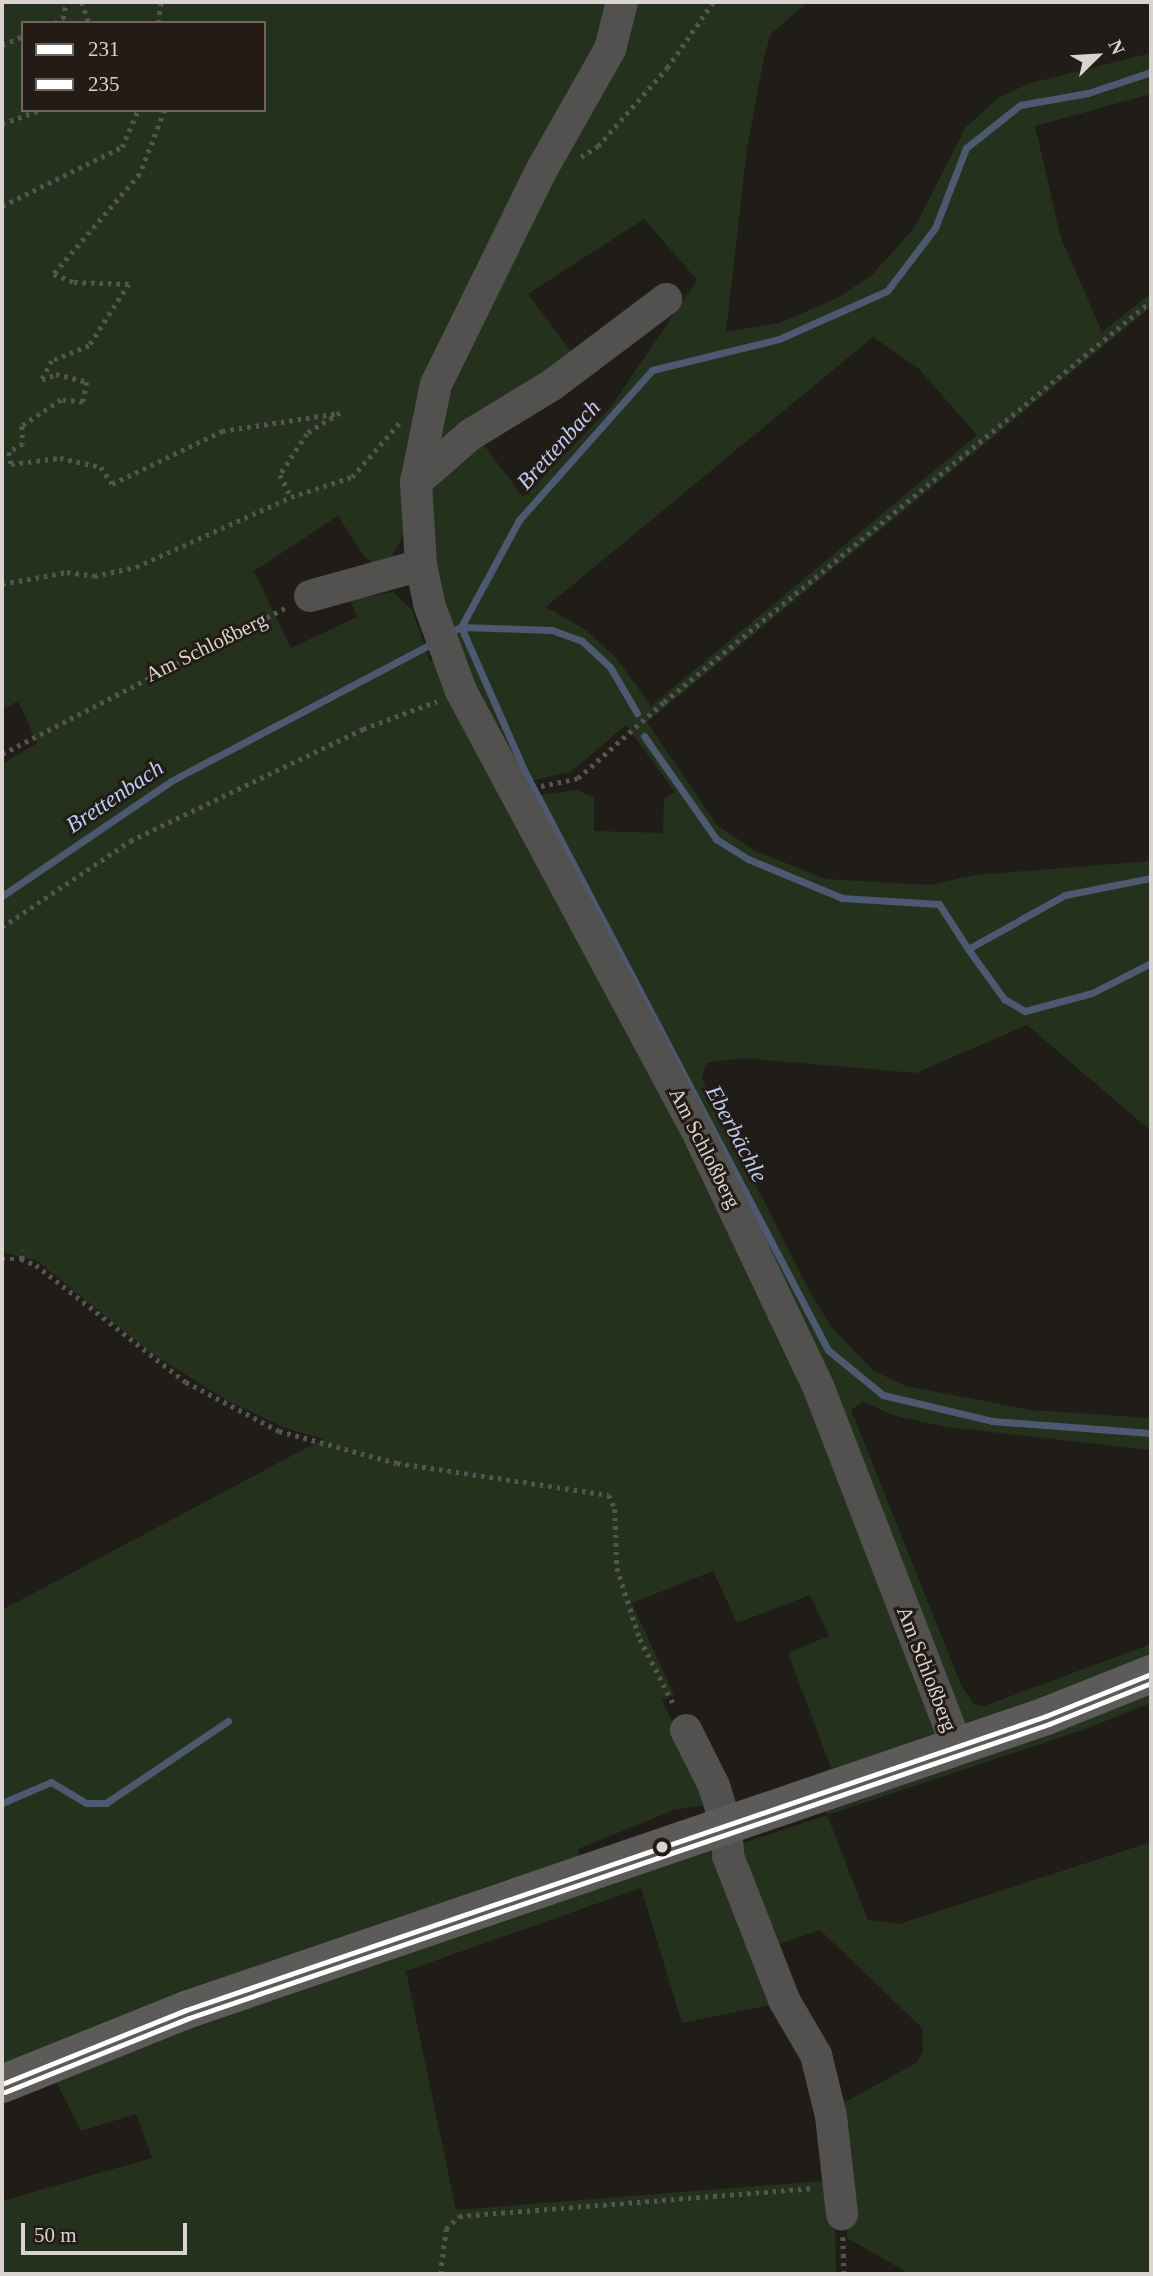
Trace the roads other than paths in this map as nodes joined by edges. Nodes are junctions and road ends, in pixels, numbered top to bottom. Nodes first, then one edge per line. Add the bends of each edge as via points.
1 (622, 2) edge
2 (666, 299) dead end
3 (416, 482) junction
4 (421, 565) junction
5 (310, 596) road end
6 (1151, 1674) edge
7 (686, 1730) road end
8 (957, 1747) junction
9 (726, 1825) junction
10 (2, 2084) edge
11 (841, 2200) road end

1 - 3 street, Am Schloßberg via 610,49 545,163 436,384
2 - 3 street via 552,385 470,435
3 - 4 street, Am Schloßberg
4 - 5 street
4 - 8 street, Am Schloßberg via 446,656 765,1270 818,1386
6 - 8 main road
7 - 9 street via 714,1786
8 - 9 main road
9 - 10 main road via 186,2010
9 - 11 street via 729,1856 779,1988 816,2055 831,2116

